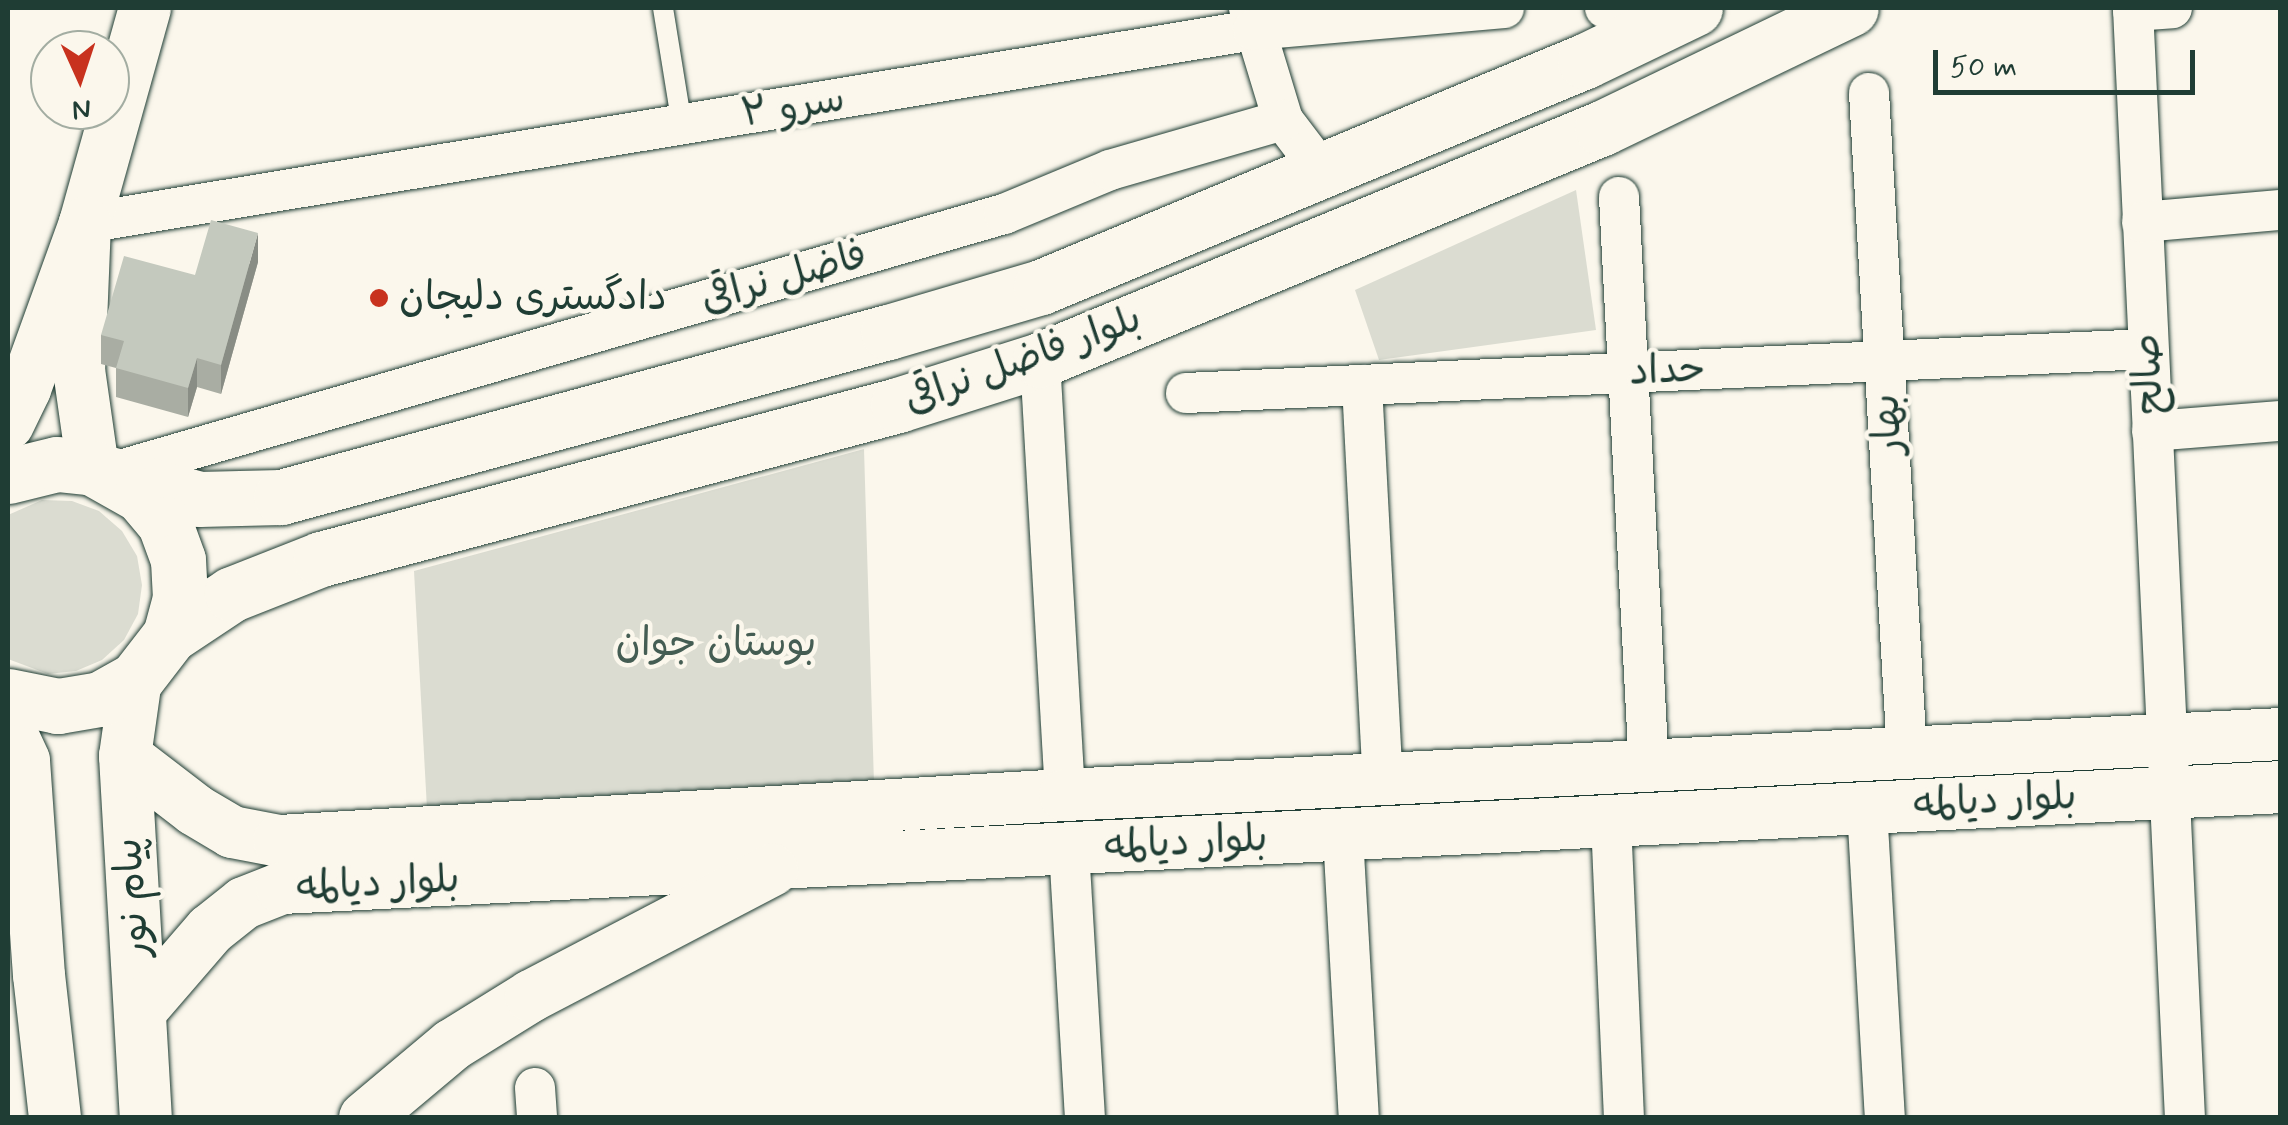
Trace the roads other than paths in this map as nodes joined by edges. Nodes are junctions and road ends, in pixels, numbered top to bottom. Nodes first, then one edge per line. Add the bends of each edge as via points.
1 (144, 8) edge
2 (662, 8) edge
3 (1504, 8) edge
4 (1605, 8) edge
5 (1851, 8) edge
6 (2146, 9) edge
7 (1683, 14) edge
8 (1251, 19) edge
9 (1868, 93) dead end
10 (1283, 120) junction
11 (682, 125) junction
12 (1321, 170) junction
13 (1620, 197) dead end
14 (2280, 210) edge
15 (2142, 222) junction
16 (85, 223) junction
17 (2147, 349) junction
18 (1040, 360) junction
19 (1884, 361) junction
20 (1628, 373) junction
21 (1362, 385) junction
22 (1186, 393) dead end
23 (2280, 421) edge
24 (8, 424) edge
25 (2152, 431) junction
26 (101, 471) junction
27 (8, 476) edge
28 (170, 635) junction
29 (136, 679) junction
30 (8, 696) edge
31 (8, 726) edge
32 (2280, 734) edge
33 (2164, 740) junction
34 (1907, 754) junction
35 (125, 756) junction
36 (1649, 768) junction
37 (1383, 782) junction
38 (2280, 787) edge
39 (2168, 793) junction
40 (1065, 795) junction
41 (1867, 808) junction
42 (1611, 821) junction
43 (1343, 835) junction
44 (1068, 848) junction
45 (786, 863) junction
46 (23, 979) edge
47 (140, 1010) junction
48 (55, 1118) edge
49 (146, 1118) edge
50 (365, 1118) edge
51 (1085, 1118) edge
52 (1359, 1118) edge
53 (1624, 1118) edge
54 (1885, 1118) edge
55 (2185, 1118) edge

1 - 16 street
2 - 11 lane
3 - 8 street, سرو ۲
4 - 7 street
5 - 18 main road, بلوار فاضل نراقی via 1602,128
6 - 15 street, صالح
7 - 12 main road, بلوار فاضل نراقی
8 - 10 street
8 - 11 street, سرو ۲
9 - 19 street, بهار
10 - 12 street
10 - 26 street, فاضل نراقی via 1110,170 1004,214
11 - 16 street, سرو ۲
12 - 26 main road, بلوار فاضل نراقی via 1040,287 282,497 199,499
13 - 20 street
14 - 15 street
15 - 17 street, صالح
16 - 24 street
16 - 26 street via 79,370
17 - 19 street, حداد
17 - 25 street, صالح
18 - 28 main road, بلوار فاضل نراقی via 898,406 321,559 232,594
18 - 40 street
19 - 20 street, حداد
19 - 34 street, بهار
20 - 21 street, حداد
20 - 36 street
21 - 22 street, حداد
21 - 37 street
23 - 25 street
25 - 33 street, صالح
26 - 27 main road, بلوار فاضل نراقی via 56,464
26 - 28 main road via 141,495 165,524 178,560 180,598
28 - 29 main road
29 - 30 main road via 100,699 58,706
29 - 35 street, پیام نور
31 - 46 street via 24,761
32 - 33 street, بلوار دیالمه
33 - 34 street, بلوار دیالمه
33 - 39 street, صالح
34 - 36 street, بلوار دیالمه
35 - 40 street, بلوار دیالمه via 232,832 279,841
35 - 47 street, پیام نور
36 - 37 street, بلوار دیالمه
37 - 40 street, بلوار دیالمه
38 - 39 street, بلوار دیالمه
39 - 41 street, بلوار دیالمه
39 - 55 street, صالح
40 - 44 street
41 - 42 street, بلوار دیالمه
41 - 54 street
42 - 43 street, بلوار دیالمه
42 - 53 street
43 - 44 street, بلوار دیالمه
43 - 52 street
44 - 45 street, بلوار دیالمه
44 - 51 street
45 - 47 street, بلوار دیالمه via 282,888 244,903 210,930
45 - 50 street via 530,996 452,1045
46 - 48 street
47 - 49 street, پیام نور

